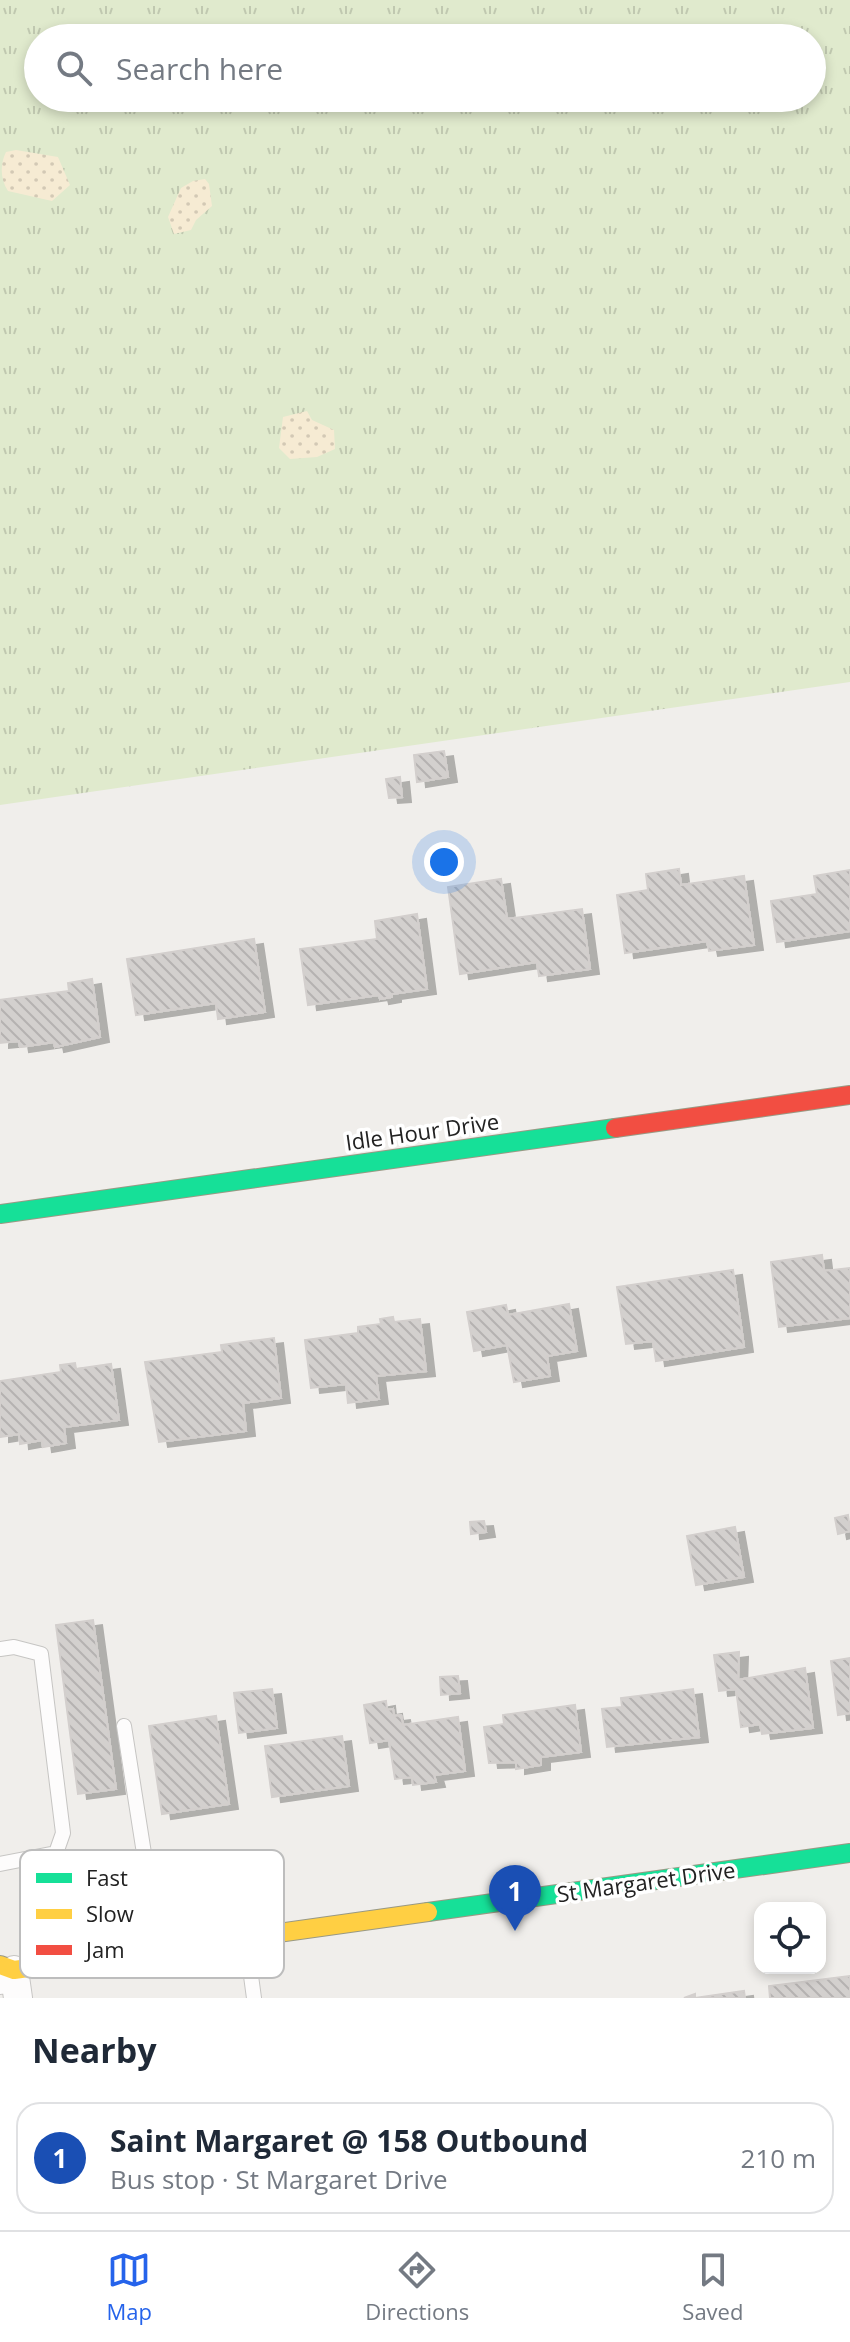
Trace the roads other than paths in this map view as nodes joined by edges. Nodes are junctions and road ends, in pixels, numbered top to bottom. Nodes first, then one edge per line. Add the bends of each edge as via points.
1 (850, 1095) edge
2 (0, 1214) edge
3 (0, 1649) edge
4 (124, 1726) dead end
5 (57, 1850) edge
6 (143, 1850) edge
7 (850, 1853) edge
8 (20, 1860) edge
9 (0, 1864) edge
10 (284, 1932) edge
11 (0, 1943) edge
12 (5, 1972) edge
13 (251, 1978) edge
14 (18, 1998) edge
15 (254, 1998) edge

1 - 2 street, Idle Hour Drive
3 - 5 lane via 41,1654 63,1833
4 - 6 lane
7 - 10 street, St Margaret Drive
8 - 9 lane
11 - 12 lane
12 - 14 street
13 - 15 lane

